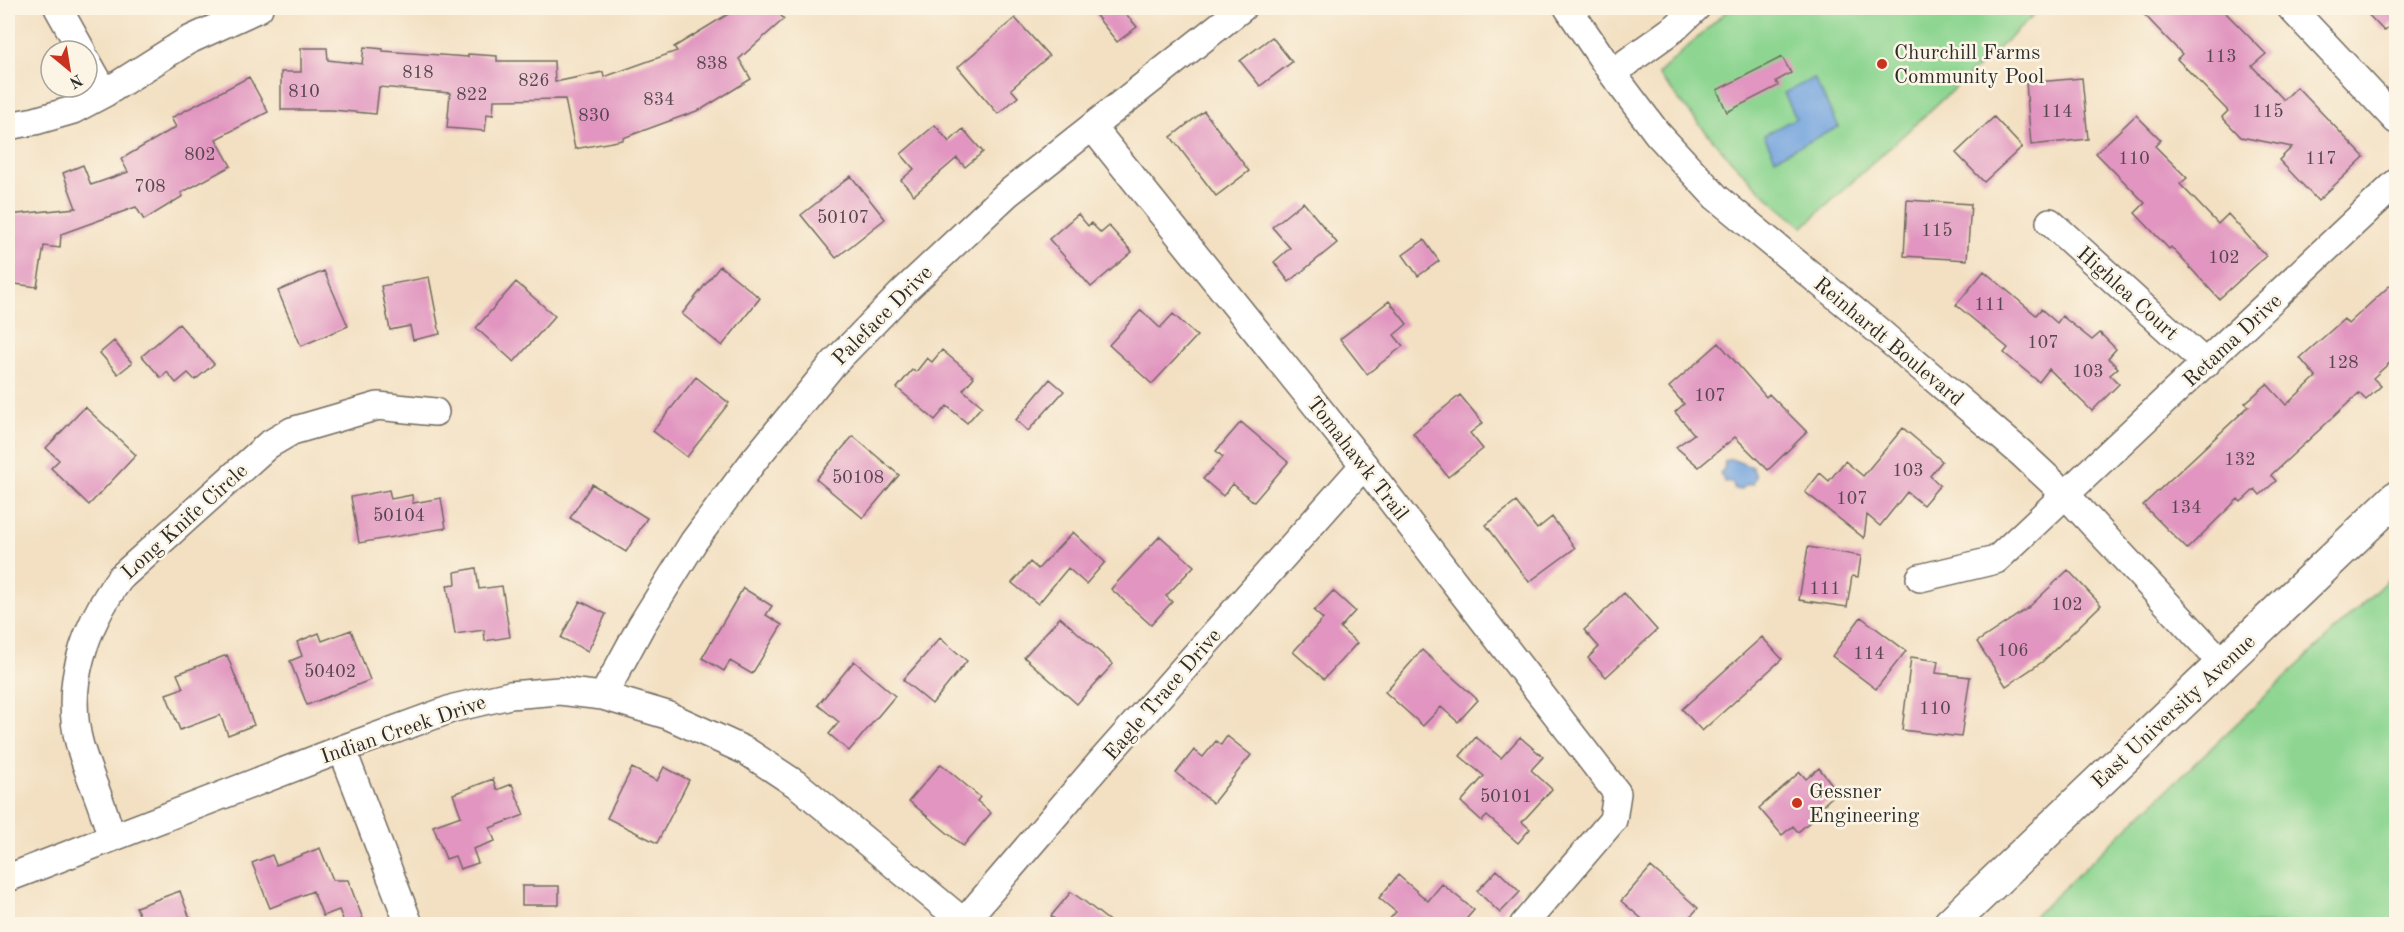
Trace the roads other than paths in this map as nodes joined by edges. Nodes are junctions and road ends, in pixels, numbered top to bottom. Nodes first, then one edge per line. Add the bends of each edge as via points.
1 (58, 8) edge
2 (259, 8) edge
3 (1242, 8) edge
4 (1568, 8) edge
5 (1696, 8) edge
6 (2291, 8) edge
7 (75, 39) edge
8 (1612, 73) junction
9 (99, 82) edge
10 (105, 93) junction
11 (2397, 120) edge
12 (8, 126) edge
13 (1092, 128) junction
14 (2397, 183) edge
15 (2050, 222) dead end
16 (2206, 364) junction
17 (435, 412) dead end
18 (1364, 465) junction
19 (2066, 495) junction
20 (2397, 498) edge
21 (1920, 578) dead end
22 (2223, 664) junction
23 (603, 696) junction
24 (342, 749) junction
25 (111, 837) junction
26 (8, 878) edge
27 (409, 924) edge
28 (964, 924) edge
29 (1524, 924) edge
30 (1950, 924) edge

1 - 7 street
2 - 10 street via 187,41
3 - 13 street, Paleface Drive
4 - 8 street, Reinhardt Boulevard
5 - 8 street
6 - 11 street
8 - 19 street, Reinhardt Boulevard via 1657,133 1716,197 1877,330
9 - 10 street
10 - 12 street via 73,110
13 - 18 street, Tomahawk Trail
13 - 23 street, Paleface Drive via 1007,194 833,364 694,541
14 - 16 street, Retama Drive
15 - 16 street, Highlea Court
16 - 19 street, Retama Drive
17 - 25 street, Long Knife Circle via 378,406 292,432 268,445 120,578 89,631 75,688 75,718 81,747
18 - 28 street, Eagle Trace Drive via 1099,764
18 - 29 street, Tomahawk Trail via 1617,793 1613,820
19 - 21 street, Retama Drive via 1996,560
19 - 22 street, Reinhardt Boulevard
20 - 22 main road, East University Avenue
22 - 30 main road, East University Avenue
23 - 24 street, Indian Creek Drive via 559,692 510,695 454,708
23 - 28 street, Indian Creek Drive via 707,732 782,773
24 - 25 street, Indian Creek Drive
24 - 27 street
25 - 26 street, Indian Creek Drive

